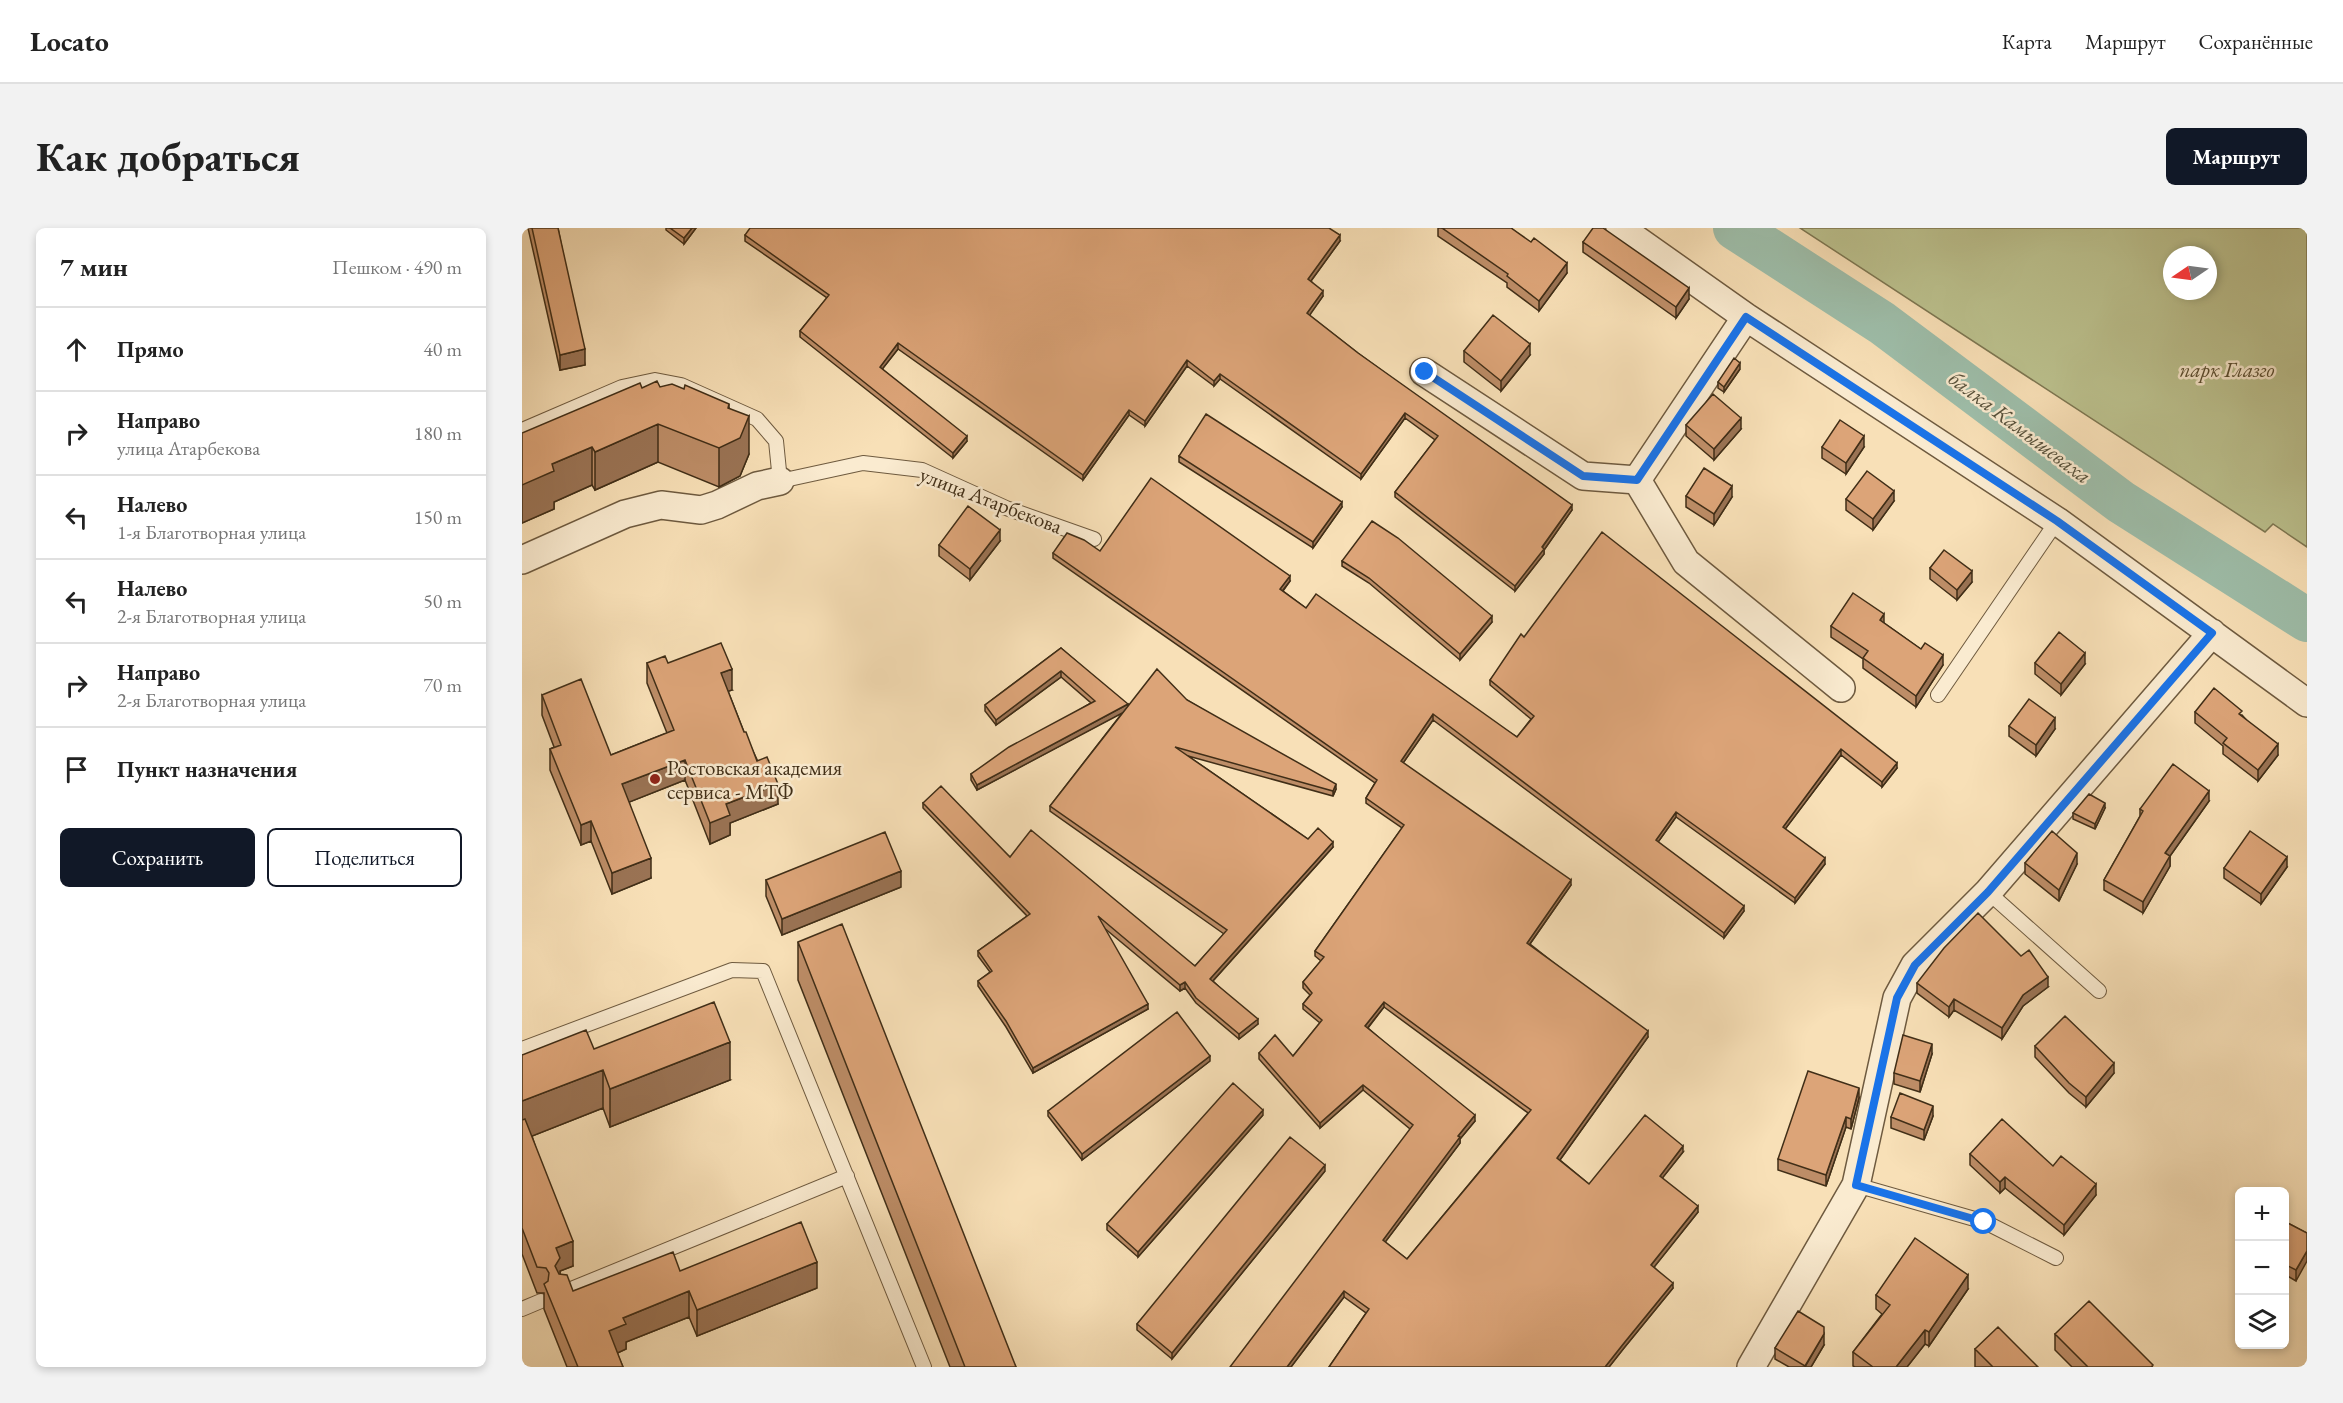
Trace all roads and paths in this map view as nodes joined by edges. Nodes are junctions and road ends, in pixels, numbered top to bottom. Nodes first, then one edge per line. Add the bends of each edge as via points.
1 (1620, 228) edge
2 (1746, 317) junction
3 (1425, 372) dead end
4 (522, 430) edge
5 (1637, 480) junction
6 (780, 481) junction
7 (2057, 521) junction
8 (1094, 539) dead end
9 (522, 561) edge
10 (2212, 633) junction
11 (1841, 688) dead end
12 (1938, 695) dead end
13 (2307, 703) edge
14 (1988, 892) junction
15 (2099, 991) dead end
16 (522, 1049) edge
17 (847, 1176) junction
18 (1856, 1185) junction
19 (2056, 1258) dead end
20 (564, 1292) edge
21 (541, 1301) dead end
22 (522, 1309) edge
23 (924, 1367) edge
24 (1751, 1367) edge

1 - 2 street
2 - 5 street
2 - 7 street
3 - 5 street via 1583,476
4 - 6 lane via 622,387 656,380 681,385 757,419 776,441
5 - 11 street via 1686,562
6 - 8 lane, улица Атарбекова via 863,463 922,470 1006,508
6 - 9 street via 757,486 701,510 661,506 625,514
7 - 10 street
7 - 12 lane
10 - 13 street
10 - 14 street
14 - 15 lane
14 - 18 street via 1915,965 1897,998
16 - 17 lane via 732,970 763,971
17 - 20 lane
17 - 23 lane
18 - 19 lane via 1984,1222
18 - 24 street
21 - 22 lane

